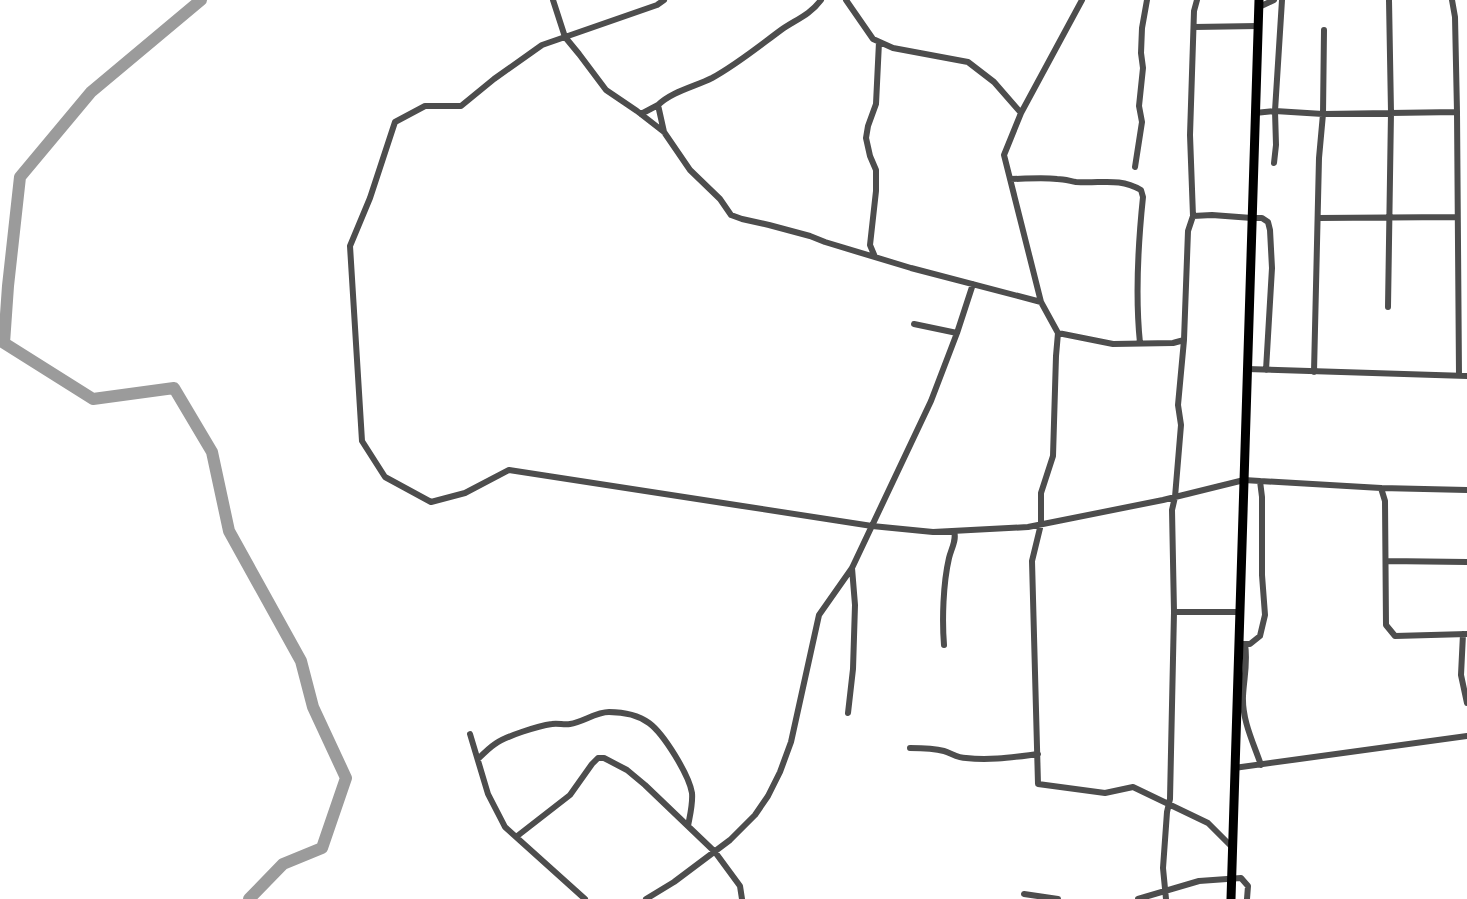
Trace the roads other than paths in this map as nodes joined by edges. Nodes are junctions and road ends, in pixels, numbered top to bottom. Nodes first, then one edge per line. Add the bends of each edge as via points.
1 (553, 0) edge
2 (664, 0) edge
3 (821, 0) edge
4 (846, 0) edge
5 (1082, 0) edge
6 (1147, 0) edge
7 (1197, 0) edge
8 (1274, 0) edge
9 (1282, 0) edge
10 (1389, 0) edge
11 (1452, 0) edge
12 (1259, 4) edge
13 (1258, 26) junction
14 (1194, 27) junction
15 (1324, 30) dead end
16 (565, 38) junction
17 (879, 42) junction
18 (658, 105) junction
19 (1275, 111) junction
20 (1391, 112) junction
21 (1457, 112) junction
22 (1021, 113) junction
23 (1256, 113) junction
24 (641, 114) junction
25 (1323, 114) junction
26 (664, 132) junction
27 (1274, 163) dead end
28 (1135, 167) dead end
29 (1010, 179) junction
30 (1193, 216) junction
31 (1457, 217) junction
32 (1252, 218) junction
33 (1318, 218) junction
34 (1389, 218) junction
35 (875, 257) junction
36 (973, 284) junction
37 (1041, 302) junction
38 (1388, 307) dead end
39 (914, 324) dead end
40 (957, 333) junction
41 (1058, 333) junction
42 (1184, 340) junction
43 (1140, 343) junction
44 (1247, 369) junction
45 (1266, 370) junction
46 (1314, 372) junction
47 (1459, 375) junction
48 (1467, 376) edge
49 (1244, 480) junction
50 (1260, 481) junction
51 (1381, 488) junction
52 (1467, 490) edge
53 (1175, 497) junction
54 (1041, 524) junction
55 (872, 526) junction
56 (954, 531) junction
57 (1386, 561) junction
58 (1467, 562) edge
59 (852, 568) junction
60 (1174, 612) junction
61 (1239, 612) junction
62 (1465, 634) edge
63 (1242, 644) junction
64 (944, 645) dead end
65 (1467, 704) edge
66 (848, 713) dead end
67 (470, 734) dead end
68 (1467, 736) edge
69 (910, 748) dead end
70 (1038, 754) junction
71 (478, 759) junction
72 (1261, 765) junction
73 (1234, 768) junction
74 (1168, 805) junction
75 (688, 826) junction
76 (516, 837) junction
77 (1232, 847) junction
78 (715, 852) junction
79 (1231, 879) junction
80 (1024, 894) dead end
81 (1166, 895) edge
82 (585, 899) edge
83 (646, 899) edge
84 (742, 899) edge
85 (1058, 899) edge
86 (1138, 899) edge
87 (1231, 899) edge
88 (1248, 899) edge

1 - 16 street
2 - 16 street
3 - 18 street via 798,21 729,68
4 - 17 street
5 - 22 street
6 - 28 street via 1142,28 1142,122
7 - 14 street
8 - 12 street
9 - 19 street
10 - 20 street
11 - 21 street
12 - 13 highway
13 - 14 street
13 - 23 highway
14 - 30 street via 1190,135
15 - 25 street
16 - 24 street via 606,90
16 - 55 street via 542,45 461,106 425,106 395,122 350,246 362,441 385,477 431,502 465,493 509,470
17 - 22 street via 968,62 994,82
17 - 35 street via 876,104 866,138 876,170 870,245
18 - 24 street
18 - 26 street
19 - 23 street
19 - 25 street
19 - 27 street
20 - 21 street
20 - 25 street
20 - 34 street
21 - 31 street
22 - 29 street via 1004,155
23 - 32 highway
24 - 26 street
25 - 33 street
26 - 35 street via 690,170 732,215
29 - 37 street
29 - 43 street via 1113,181 1141,190 1137,309
30 - 32 street
30 - 42 street via 1188,231
31 - 34 street
31 - 47 street
32 - 44 highway
32 - 45 street via 1263,218 1270,230 1272,268
33 - 34 street
33 - 46 street
34 - 38 street
35 - 36 street
36 - 37 street
36 - 40 street
37 - 41 street
39 - 40 street
40 - 55 street via 931,401
41 - 43 street via 1113,344
41 - 54 street via 1053,456 1041,493
42 - 43 street
42 - 53 street
44 - 45 street
44 - 49 highway
45 - 46 street
46 - 47 street
47 - 48 street
49 - 50 street
49 - 53 street
49 - 61 highway
50 - 51 street
50 - 63 street via 1265,615 1260,636 1250,644
51 - 52 street
51 - 57 street via 1385,501
53 - 54 street
53 - 60 street
54 - 56 street
54 - 70 street via 1032,561
55 - 56 street
55 - 59 street
56 - 64 street via 946,578
57 - 58 street
57 - 62 street via 1386,626 1395,636
59 - 66 street via 855,615
59 - 78 street via 819,615 791,742 768,796 755,815
60 - 61 street
60 - 74 street
61 - 63 highway
62 - 65 street via 1461,675
63 - 72 street via 1247,658 1243,698 1246,723
63 - 73 highway
67 - 71 street
68 - 72 street
69 - 70 street via 944,751 968,759
70 - 74 street via 1038,784 1105,793 1133,788
71 - 75 street via 496,743 546,725 573,724 606,712 636,716 657,731 686,774 692,795
71 - 76 street via 488,794 508,831
72 - 73 street
73 - 77 highway
74 - 77 street via 1208,823
74 - 81 street via 1163,868
75 - 76 street via 627,770 598,758 570,795
75 - 78 street
76 - 82 street
77 - 79 highway
78 - 83 street
78 - 84 street via 740,886
79 - 81 street via 1199,881
79 - 87 highway
79 - 88 street via 1241,878 1248,886
80 - 85 street
81 - 86 street

